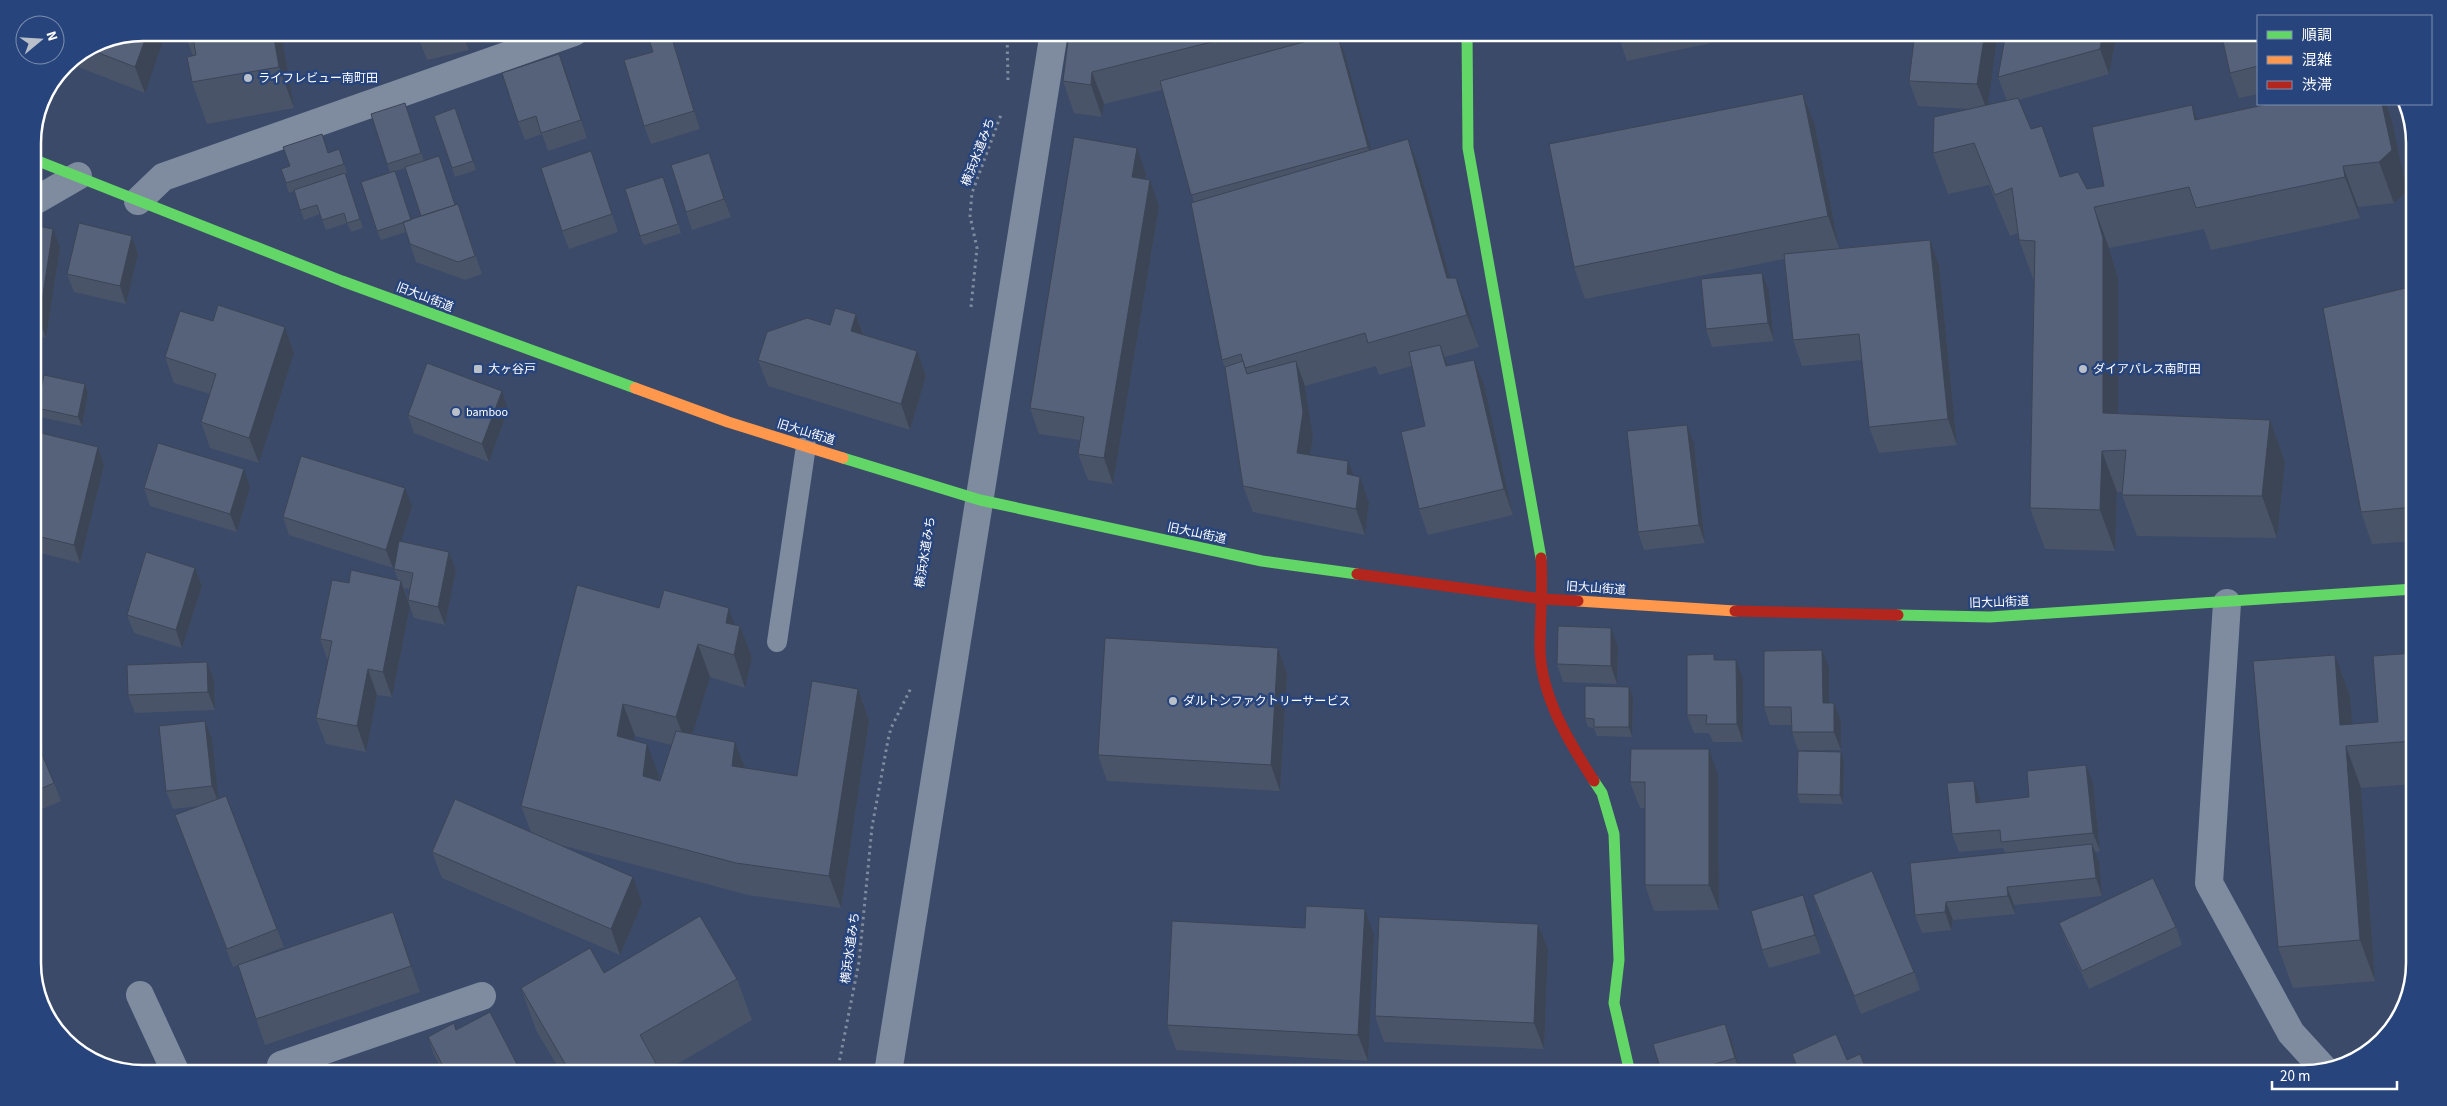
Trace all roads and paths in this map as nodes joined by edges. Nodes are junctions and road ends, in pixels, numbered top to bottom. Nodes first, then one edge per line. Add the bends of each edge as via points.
1 (549, 41) edge
2 (1007, 41) edge
3 (1053, 41) edge
4 (1467, 41) edge
5 (1008, 85) dead end
6 (1005, 103) dead end
7 (41, 162) edge
8 (78, 176) junction
9 (41, 197) edge
10 (138, 201) junction
11 (971, 311) dead end
12 (806, 446) junction
13 (980, 500) junction
14 (2406, 589) edge
15 (1544, 599) junction
16 (2227, 603) junction
17 (777, 642) dead end
18 (913, 679) dead end
19 (140, 995) dead end
20 (482, 996) dead end
21 (2319, 1064) edge
22 (172, 1065) edge
23 (281, 1065) edge
24 (839, 1065) edge
25 (889, 1065) edge
26 (1628, 1065) edge

1 - 10 street via 164,177
2 - 5 path
3 - 13 street
4 - 15 street via 1468,148 1542,550
6 - 11 path, 横浜水道みち via 972,193 970,216 977,248
7 - 8 street, 旧大山街道
8 - 9 street
8 - 10 street, 旧大山街道
10 - 12 street, 旧大山街道 via 557,362
12 - 13 street, 旧大山街道
12 - 17 lane
13 - 15 street, 旧大山街道 via 1262,561
13 - 25 street
14 - 16 street, 旧大山街道
15 - 16 street, 旧大山街道 via 1748,612 1990,617
15 - 26 street via 1540,649 1549,696 1568,741 1602,793 1614,834 1619,960 1614,1003
16 - 21 street via 2209,884 2291,1033
18 - 24 path, 横浜水道みち via 888,740 872,827 859,962
19 - 22 street
20 - 23 street

